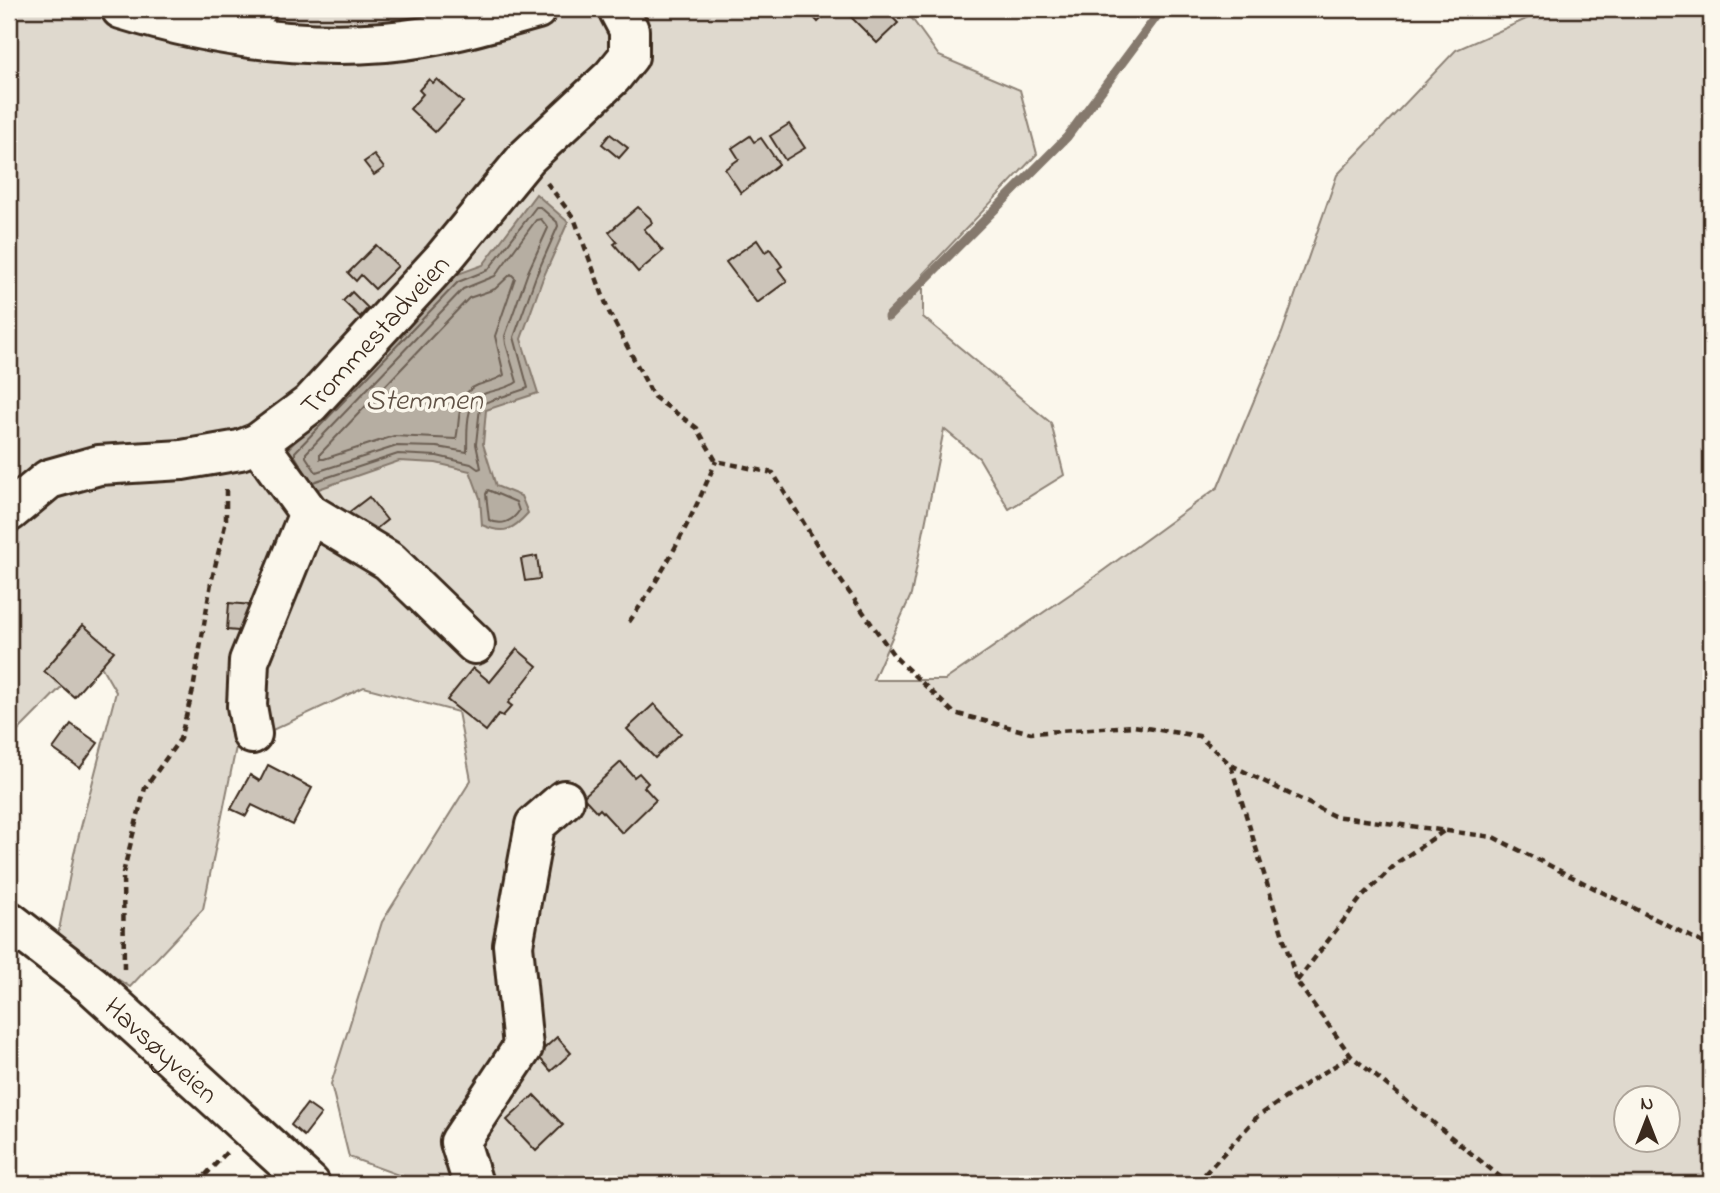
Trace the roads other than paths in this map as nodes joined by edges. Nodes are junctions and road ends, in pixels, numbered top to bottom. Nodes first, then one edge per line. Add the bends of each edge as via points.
1 (121, 9) edge
2 (537, 9) edge
3 (618, 9) edge
4 (251, 23) edge
5 (242, 448) junction
6 (9, 512) edge
7 (309, 513) junction
8 (475, 644) dead end
9 (252, 734) dead end
10 (564, 800) dead end
11 (9, 921) edge
12 (310, 1184) edge
13 (473, 1184) edge

1 - 4 street via 196,29
2 - 4 street via 386,42 315,43
3 - 5 street, Trommestadveien via 629,30 629,56 612,77 527,157 443,259 310,404
5 - 6 street, Trommestadveien via 182,460 99,465 49,479
5 - 7 street
7 - 8 street via 389,561
7 - 9 street via 249,661 247,706
10 - 13 street via 535,825 513,945 523,1047 460,1142
11 - 12 street, Havsøyveien via 93,986

